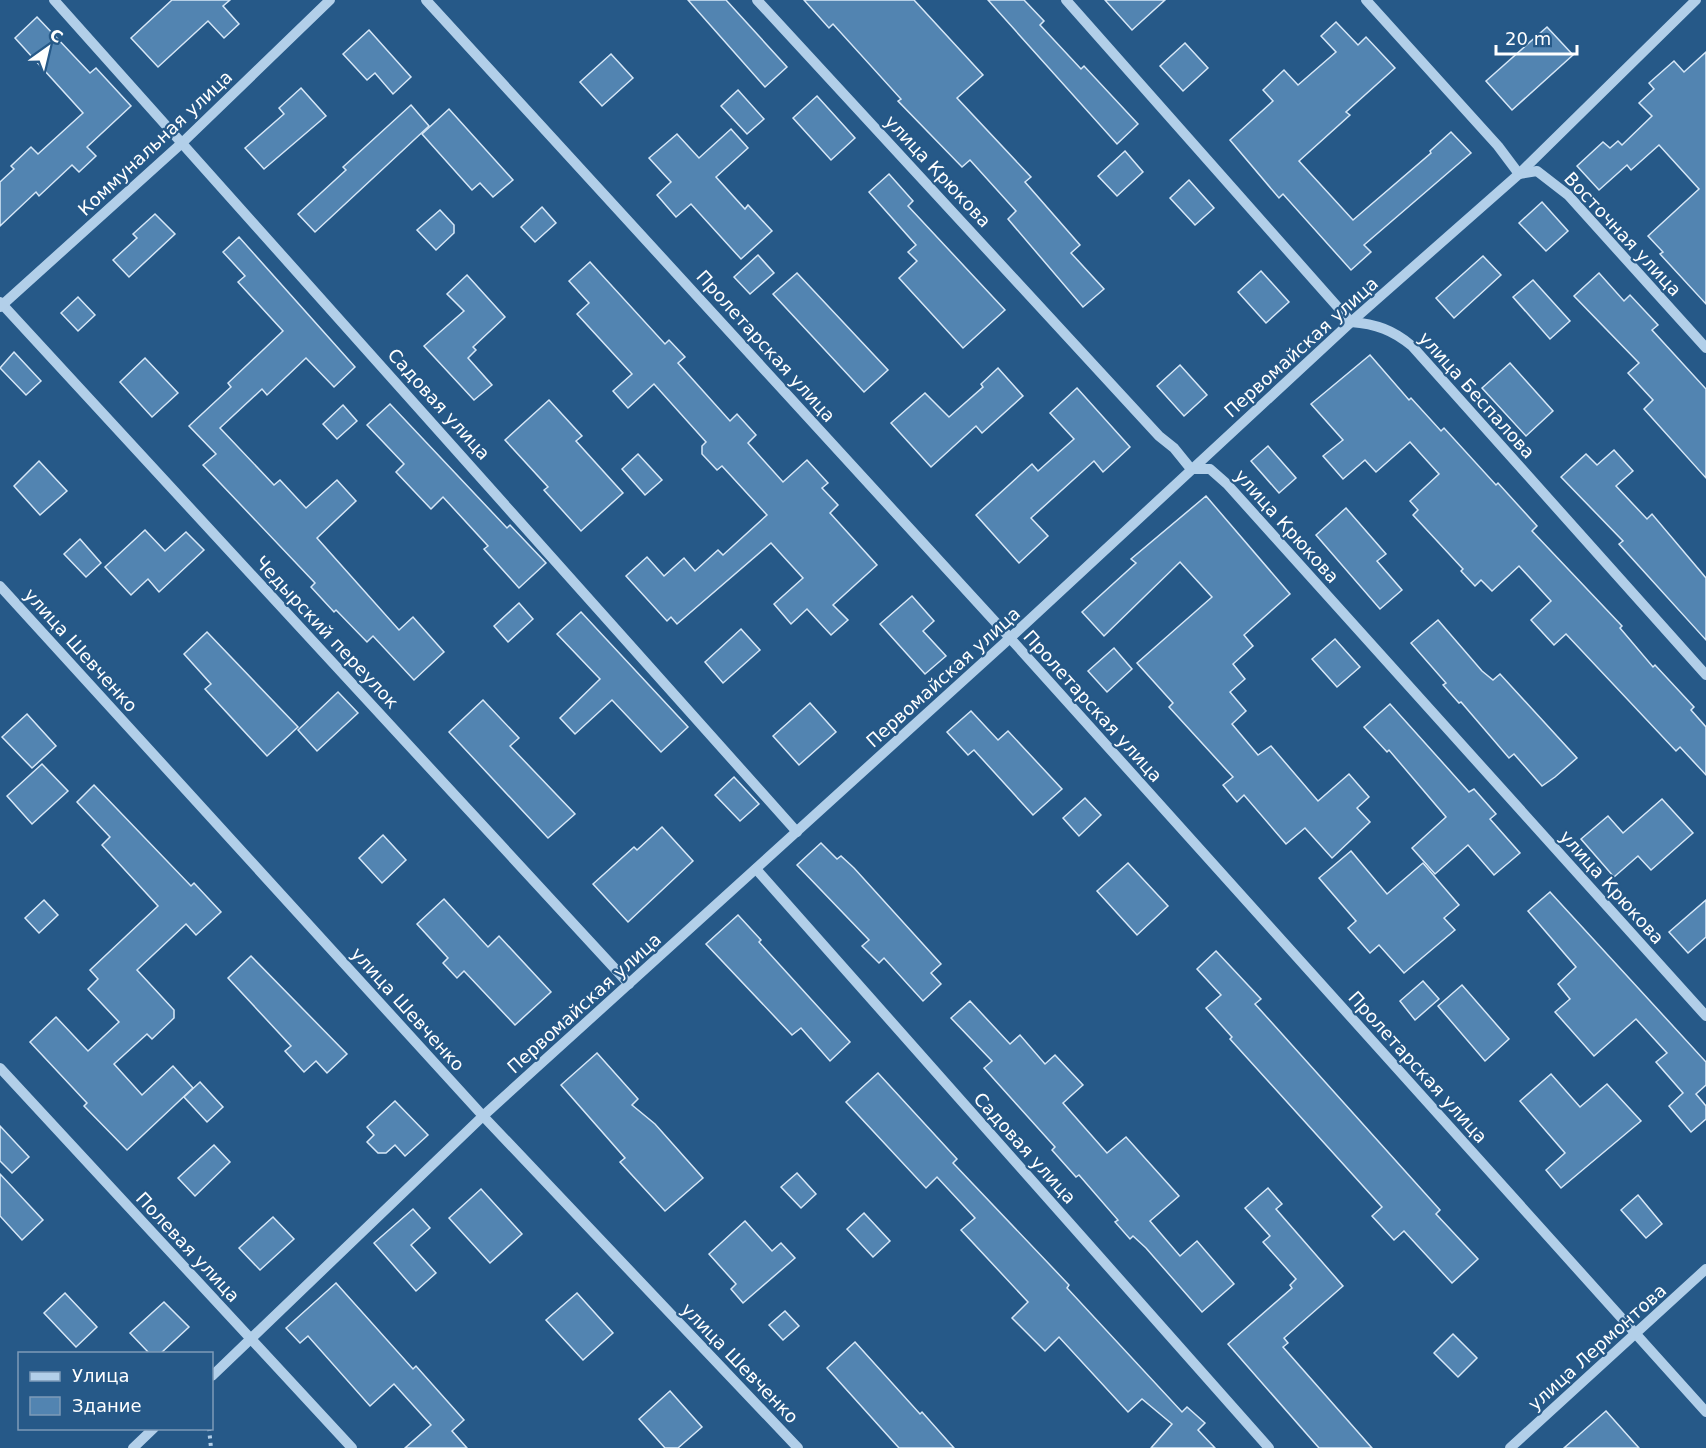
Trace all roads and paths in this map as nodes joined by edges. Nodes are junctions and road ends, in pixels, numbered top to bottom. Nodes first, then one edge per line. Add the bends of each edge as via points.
1 (54, 0) edge
2 (330, 0) edge
3 (426, 0) edge
4 (757, 0) edge
5 (1066, 0) edge
6 (1366, 0) edge
7 (1696, 0) edge
8 (183, 142) junction
9 (1519, 174) junction
10 (1, 305) edge
11 (1352, 322) junction
12 (1706, 348) edge
13 (1191, 469) junction
14 (0, 586) edge
15 (1010, 638) junction
16 (1706, 675) edge
17 (797, 832) junction
18 (756, 869) junction
19 (629, 984) junction
20 (1706, 1016) edge
21 (0, 1068) edge
22 (483, 1116) junction
23 (1706, 1269) edge
24 (1636, 1335) junction
25 (251, 1340) junction
26 (213, 1375) edge
27 (1706, 1412) edge
28 (152, 1430) edge
29 (209, 1430) edge
30 (133, 1448) edge
31 (211, 1448) edge
32 (352, 1448) edge
33 (798, 1448) edge
34 (1269, 1448) edge
35 (1510, 1448) edge

1 - 8 street, Садовая улица
2 - 8 street, Коммунальная улица
3 - 15 street, Пролетарская улица
4 - 13 street, улица Крюкова
5 - 11 street
6 - 9 street
7 - 9 street, Первомайская улица
8 - 10 street, Коммунальная улица
8 - 17 street, Садовая улица
9 - 11 street, Первомайская улица
9 - 12 street, Восточная улица via 1537,171 1568,195
10 - 19 street, Чедырский переулок
11 - 13 street, Первомайская улица
11 - 16 street, улица Беспалова via 1396,333 1412,346
13 - 15 street, Первомайская улица
13 - 20 street, улица Крюкова via 1210,469 1227,484
14 - 22 street, улица Шевченко
15 - 17 street, Первомайская улица
15 - 24 street, Пролетарская улица
17 - 18 street, Первомайская улица
18 - 19 street, Первомайская улица
18 - 34 street, Садовая улица
19 - 22 street, Первомайская улица
21 - 25 street, Полевая улица
22 - 25 street, Первомайская улица
22 - 33 street, улица Шевченко
23 - 24 street, улица Лермонтова
24 - 27 street, Пролетарская улица
24 - 35 street, улица Лермонтова
25 - 26 street, Первомайская улица
25 - 32 street, Полевая улица
28 - 30 street
29 - 31 path

